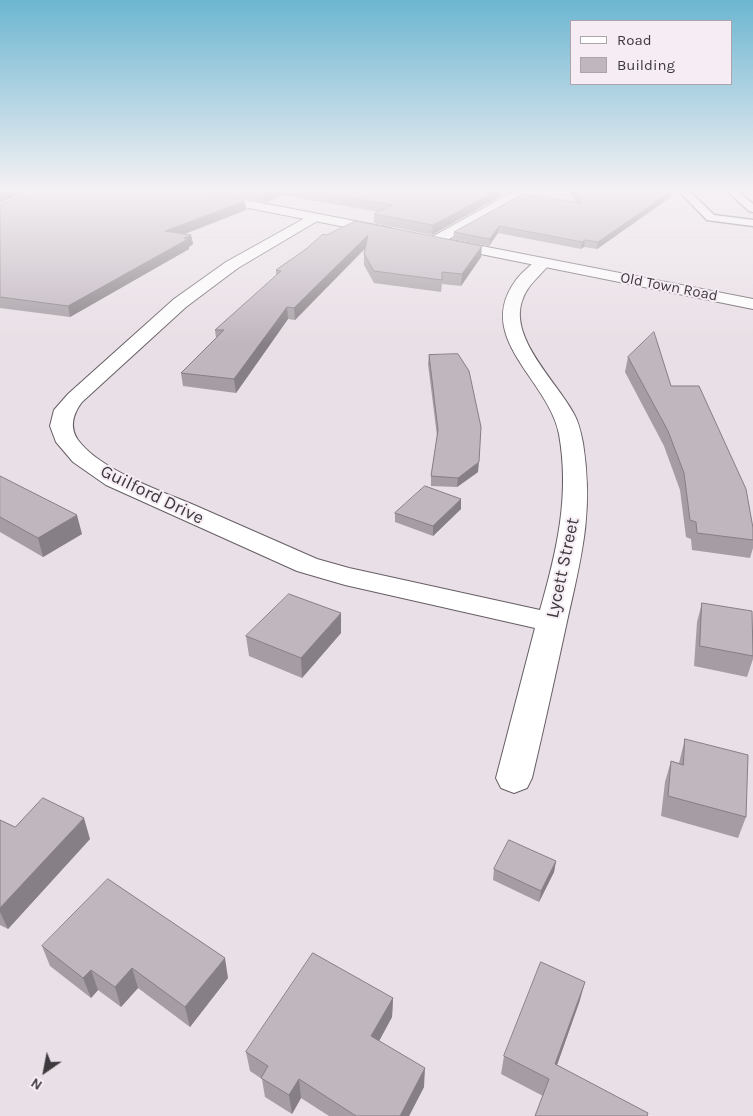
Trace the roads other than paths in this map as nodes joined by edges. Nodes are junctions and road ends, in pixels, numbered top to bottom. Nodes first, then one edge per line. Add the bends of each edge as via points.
1 (273, 241) edge
2 (440, 241) edge
3 (543, 262) junction
4 (753, 304) edge
5 (552, 622) junction
6 (514, 778) dead end

1 - 5 street, Guilford Drive via 232,265 180,303 74,398 65,410 61,426 67,442 81,457 115,480 307,566
2 - 3 street, Old Town Road
3 - 4 street, Old Town Road
3 - 5 street, Lycett Street via 527,275 511,301 509,312 516,340 564,415 577,483 574,532
5 - 6 street, Lycett Street

